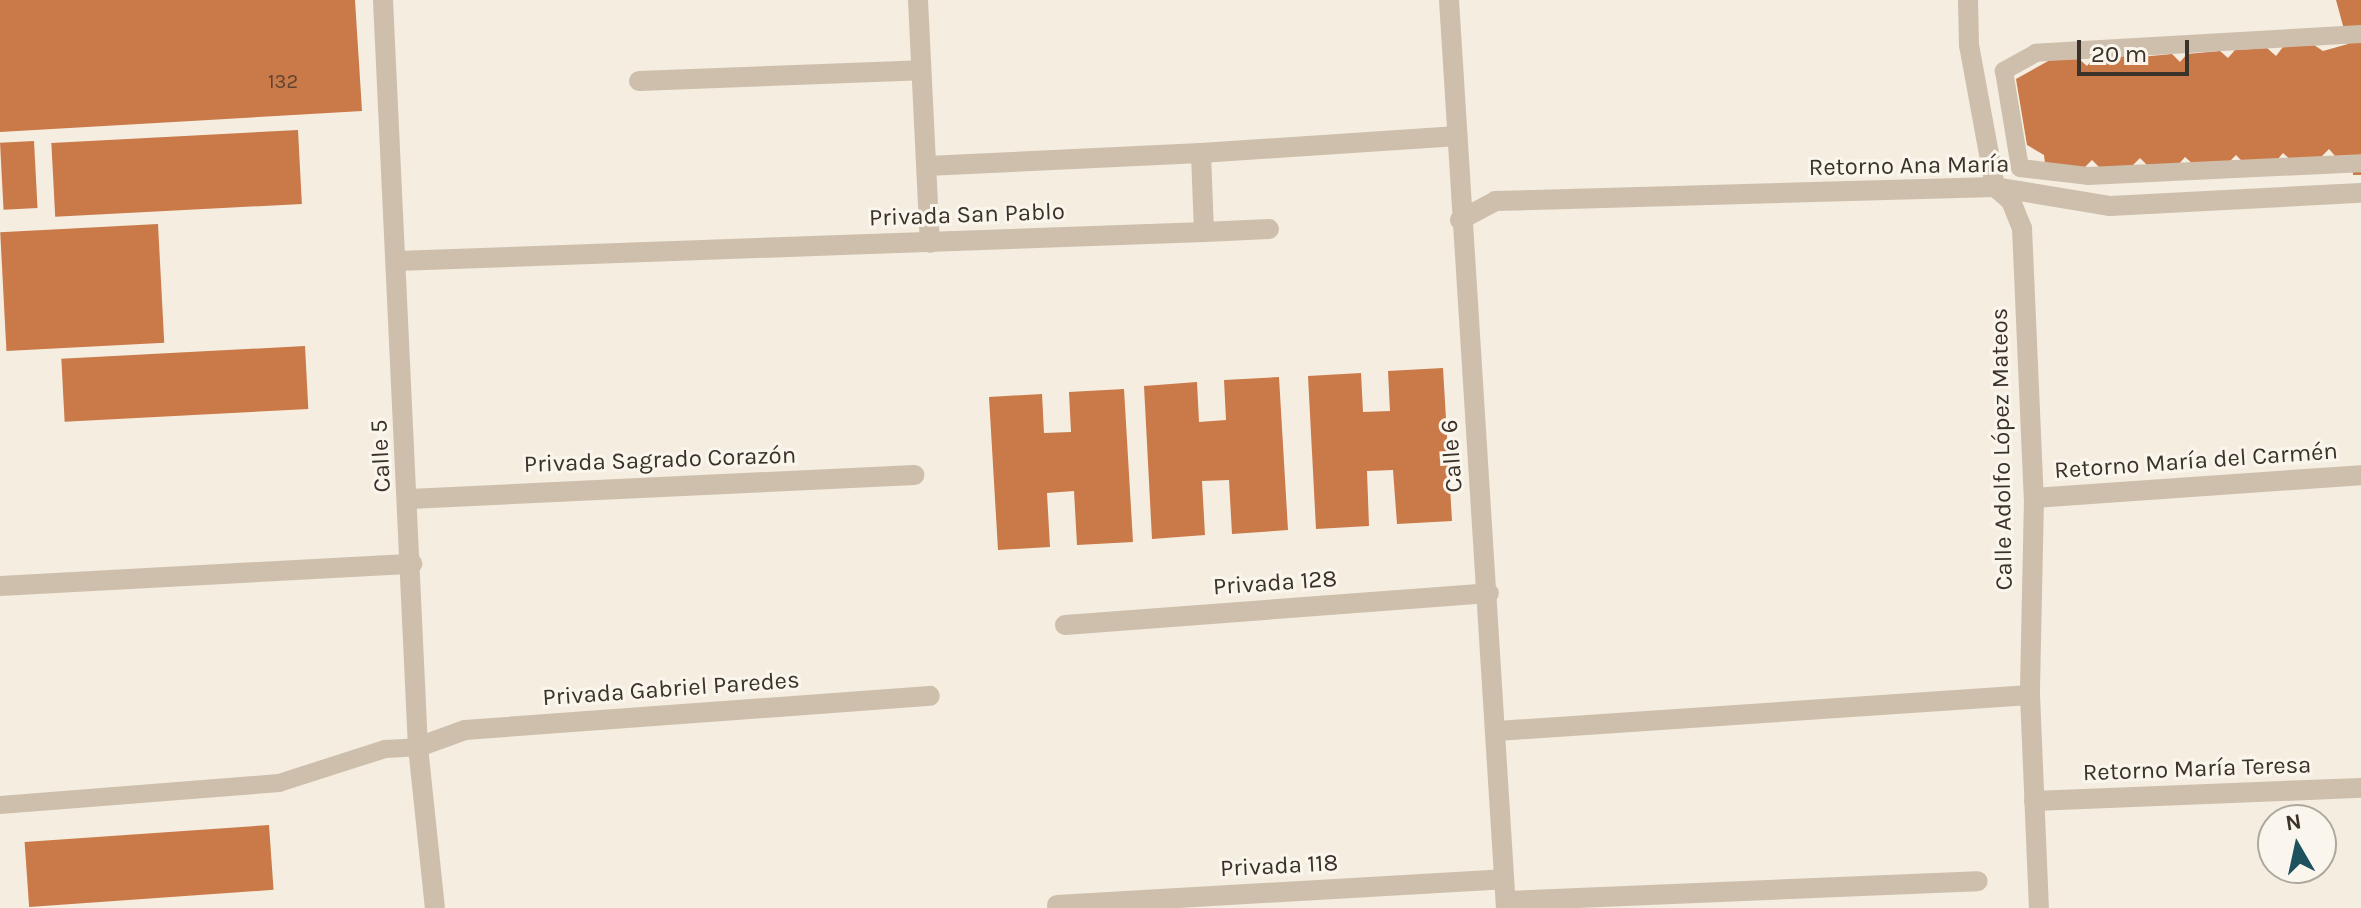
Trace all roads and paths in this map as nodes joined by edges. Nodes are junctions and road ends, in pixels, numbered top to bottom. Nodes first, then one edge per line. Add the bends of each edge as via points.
1 (383, 0) edge
2 (918, 0) edge
3 (1449, 0) edge
4 (1968, 0) edge
5 (2361, 34) edge
6 (921, 70) junction
7 (639, 81) dead end
8 (1457, 136) junction
9 (1201, 153) junction
10 (2361, 163) edge
11 (927, 166) junction
12 (1995, 187) junction
13 (2361, 193) edge
14 (1460, 220) junction
15 (1269, 229) dead end
16 (1204, 232) junction
17 (930, 243) junction
18 (397, 261) junction
19 (914, 475) dead end
20 (2361, 475) edge
21 (2034, 498) junction
22 (410, 499) junction
23 (412, 564) junction
24 (0, 586) edge
25 (1489, 593) junction
26 (1065, 625) dead end
27 (2030, 695) junction
28 (930, 696) dead end
29 (1497, 731) junction
30 (418, 747) junction
31 (2361, 788) edge
32 (2034, 801) junction
33 (0, 805) edge
34 (1503, 879) junction
35 (1978, 881) dead end
36 (1057, 905) dead end
37 (1506, 905) edge
38 (435, 908) edge
39 (2039, 908) edge

1 - 18 street, Calle 5
2 - 6 street
3 - 8 street, Calle 6
4 - 12 street, Calle Adolfo López Mateos via 1969,45
5 - 10 lane via 2036,53 2004,71 2020,168 2088,176
6 - 7 street
6 - 11 street
8 - 9 street
8 - 14 street, Calle 6
9 - 11 street
9 - 16 street
11 - 17 street
12 - 13 street, Retorno Ana María via 2110,206
12 - 14 street, Retorno Ana María via 1495,201
12 - 21 street, Calle Adolfo López Mateos via 2011,201 2022,228
14 - 25 street, Calle 6
15 - 16 street, Privada San Pablo
16 - 17 street, Privada San Pablo
17 - 18 street, Privada San Pablo
18 - 22 street, Calle 5
19 - 22 street, Privada Sagrado Corazón
20 - 21 street, Retorno María del Carmén
21 - 27 street, Calle Adolfo López Mateos
22 - 23 street, Calle 5
23 - 24 street
23 - 30 street, Calle 5
25 - 26 street, Privada 128
25 - 29 street, Calle 6
27 - 29 street
27 - 32 street, Calle Adolfo López Mateos
28 - 30 street, Privada Gabriel Paredes via 465,730
29 - 34 street, Calle 6
30 - 33 lane via 385,749 279,783
30 - 38 street, Calle 5
31 - 32 street, Retorno María Teresa
32 - 39 street, Calle Adolfo López Mateos
34 - 36 street, Privada 118
34 - 37 street, Calle 6
35 - 37 street

